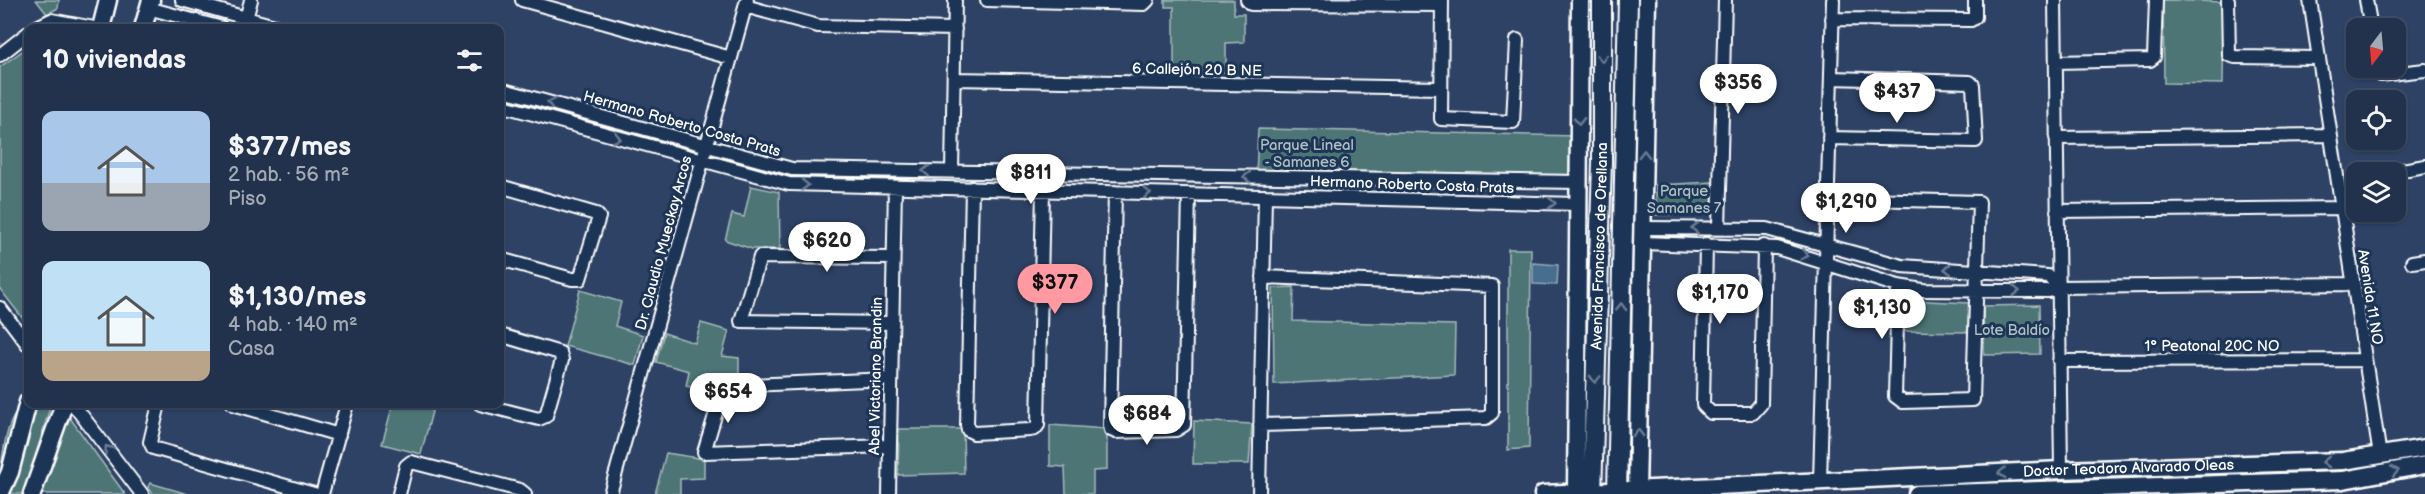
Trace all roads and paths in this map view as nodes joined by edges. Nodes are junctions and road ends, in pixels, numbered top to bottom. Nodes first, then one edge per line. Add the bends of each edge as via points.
1 (108, 0) edge
2 (182, 0) edge
3 (251, 0) edge
4 (522, 0) edge
5 (955, 0) edge
6 (987, 0) edge
7 (1580, 0) edge
8 (1602, 0) edge
9 (1628, 0) edge
10 (1647, 0) edge
11 (1725, 0) edge
12 (1833, 0) edge
13 (1975, 0) edge
14 (2055, 0) edge
15 (2156, 0) edge
16 (2228, 0) edge
17 (2310, 0) edge
18 (2366, 0) edge
19 (1148, 1) edge
20 (1247, 1) edge
21 (746, 3) edge
22 (1442, 3) edge
23 (149, 4) edge
24 (2369, 18) edge
25 (246, 19) junction
26 (1833, 19) junction
27 (42, 24) edge
28 (72, 24) edge
29 (102, 24) edge
30 (144, 24) edge
31 (210, 24) edge
32 (266, 24) edge
33 (955, 29) junction
34 (24, 36) edge
35 (1517, 40) dead end
36 (0, 55) edge
37 (731, 58) junction
38 (2318, 58) junction
39 (2055, 62) junction
40 (2425, 70) edge
41 (2406, 72) edge
42 (1832, 78) junction
43 (954, 79) junction
44 (1440, 88) junction
45 (504, 90) edge
46 (504, 106) edge
47 (2330, 135) junction
48 (1829, 138) junction
49 (2056, 138) junction
50 (706, 146) junction
51 (702, 161) junction
52 (2425, 166) edge
53 (2406, 169) edge
54 (952, 171) junction
55 (1083, 174) junction
56 (1377, 180) junction
57 (1578, 182) junction
58 (895, 186) junction
59 (504, 187) edge
60 (972, 188) junction
61 (1043, 190) junction
62 (1082, 191) junction
63 (1115, 192) junction
64 (1189, 194) junction
65 (1265, 196) junction
66 (1828, 198) junction
67 (1376, 199) junction
68 (1578, 204) junction
69 (2341, 208) junction
70 (2057, 211) junction
71 (1719, 228) junction
72 (1643, 236) junction
73 (1706, 244) junction
74 (1827, 244) junction
75 (1764, 246) junction
76 (893, 258) junction
77 (504, 261) edge
78 (1827, 261) junction
79 (1978, 270) junction
80 (1263, 277) junction
81 (2353, 284) junction
82 (1898, 286) junction
83 (2058, 287) junction
84 (1978, 290) junction
85 (0, 308) edge
86 (892, 323) junction
87 (504, 337) edge
88 (24, 340) edge
89 (2366, 360) junction
90 (2060, 361) junction
91 (890, 379) junction
92 (26, 408) edge
93 (63, 408) edge
94 (76, 408) edge
95 (158, 408) edge
96 (246, 408) edge
97 (346, 408) edge
98 (496, 408) edge
99 (1260, 425) junction
100 (339, 435) junction
101 (889, 446) junction
102 (2425, 448) edge
103 (2380, 456) junction
104 (2425, 465) edge
105 (2061, 470) junction
106 (1820, 482) junction
107 (1584, 493) edge
108 (1617, 493) edge
109 (1637, 493) edge
110 (0, 494) edge
111 (32, 494) edge
112 (142, 494) edge
113 (314, 494) edge
114 (322, 494) edge
115 (399, 494) edge
116 (525, 494) edge
117 (610, 494) edge
118 (889, 494) edge
119 (1258, 494) edge
120 (1543, 494) edge
121 (1917, 494) edge

1 - 29 main road
2 - 25 street
3 - 25 street
4 - 37 street
5 - 33 street
6 - 19 street via 1143,4
7 -> 57 main road, Avenida Francisco de Orellana
8 -> 107 highway, Avenida Francisco de Orellana via 1602,162
108 -> 9 highway, Avenida Francisco de Orellana
72 -> 10 main road
11 - 71 street
12 - 26 street
13 - 26 street via 1975,17 1971,20
14 - 39 street
15 - 39 street via 2154,57 2150,60
16 - 38 street via 2229,55
17 - 38 street, Avenida 11 NO
18 - 24 street
20 - 22 street
21 - 33 street via 818,26
21 - 37 street, Dr. Claudio Mueckay Arcos
22 - 44 street
23 - 30 main road
23 - 31 street
25 - 32 street
26 - 42 street
27 - 28 street via 51,20
33 - 43 street
34 - 36 street
35 - 44 street via 1513,122 1441,119
37 - 50 street, Dr. Claudio Mueckay Arcos
38 - 47 street, Avenida 11 NO
39 - 49 street
40 - 41 street
42 - 48 street
42 - 48 street via 1970,81 1976,141
43 - 44 street, 6 Callejón 20 B NE
43 - 54 street
50 -> 45 street, Hermano Roberto Costa Prats
46 -> 51 street, Hermano Roberto Costa Prats
47 - 49 street
47 - 69 street, Avenida 11 NO
48 - 66 street
49 - 70 street
50 - 51 street, Dr. Claudio Mueckay Arcos
54 -> 50 street, Hermano Roberto Costa Prats via 792,169
51 -> 58 street, Hermano Roberto Costa Prats via 782,183
51 - 117 street, Dr. Claudio Mueckay Arcos
52 - 53 street
54 - 55 street, Hermano Roberto Costa Prats
56 -> 55 street, Hermano Roberto Costa Prats
55 - 62 street
56 - 57 street, Hermano Roberto Costa Prats
56 - 67 street
57 - 68 main road, Avenida Francisco de Orellana
58 - 60 street, Hermano Roberto Costa Prats
58 - 76 street, Abel Victoriano Brandin
59 - 77 street via 599,217 580,279
60 - 61 street, Hermano Roberto Costa Prats
60 - 61 street via 967,425 974,433 1030,430 1038,425
61 - 62 street, Hermano Roberto Costa Prats
62 - 63 street, Hermano Roberto Costa Prats
63 -> 64 street, Hermano Roberto Costa Prats
63 - 64 street via 1110,425 1116,432 1176,430 1185,424
64 - 65 street, Hermano Roberto Costa Prats
65 - 67 street, Hermano Roberto Costa Prats
65 - 80 street
66 - 74 street
66 - 79 street via 1979,202
67 -> 68 street, Hermano Roberto Costa Prats
68 - 107 main road, Avenida Francisco de Orellana
69 - 70 street
69 - 81 street, Avenida 11 NO
70 - 83 street
71 -> 72 street
71 - 74 street via 1780,231
72 - 73 street
109 -> 72 main road
73 - 75 street
73 - 75 street via 1704,405 1711,413 1753,413 1761,404
74 - 78 street
79 -> 74 street via 1902,266
75 -> 78 street
76 - 86 street, Abel Victoriano Brandin
76 - 86 street via 760,257 741,321
78 - 82 street
78 - 106 street
79 - 83 street via 2048,276
79 - 84 street
80 - 99 street
80 - 99 street via 1492,286 1492,413 1486,418
81 - 83 street
81 - 89 street, Avenida 11 NO
82 - 84 street
82 - 84 street via 1895,396 1903,402 1973,400
84 -> 83 street via 2048,291
83 - 90 street
85 - 88 street
86 - 91 street, Abel Victoriano Brandin
87 - 98 street via 560,353 562,360 546,416 539,419
89 - 90 street, 1° Peatonal 20C NO
89 - 103 street, Avenida 11 NO
90 - 105 street
91 - 101 street, Abel Victoriano Brandin
91 - 101 street via 724,386 704,452
92 - 110 main road via 10,472
93 - 111 main road
112 -> 94 street
95 - 113 street via 150,442 153,448
96 - 100 street
97 - 100 street
99 - 119 street
100 - 114 street
101 - 118 street, Abel Victoriano Brandin
102 - 103 main road, Doctor Teodoro Alvarado Oleas
103 -> 105 main road, Doctor Teodoro Alvarado Oleas via 2343,461
121 -> 104 main road, Doctor Teodoro Alvarado Oleas via 2343,480
105 -> 106 main road, Doctor Teodoro Alvarado Oleas
106 - 109 main road, Doctor Teodoro Alvarado Oleas
107 - 108 main road, Doctor Teodoro Alvarado Oleas
107 - 120 main road, Doctor Teodoro Alvarado Oleas
108 - 109 main road, Doctor Teodoro Alvarado Oleas
115 - 116 street via 406,466 411,462

